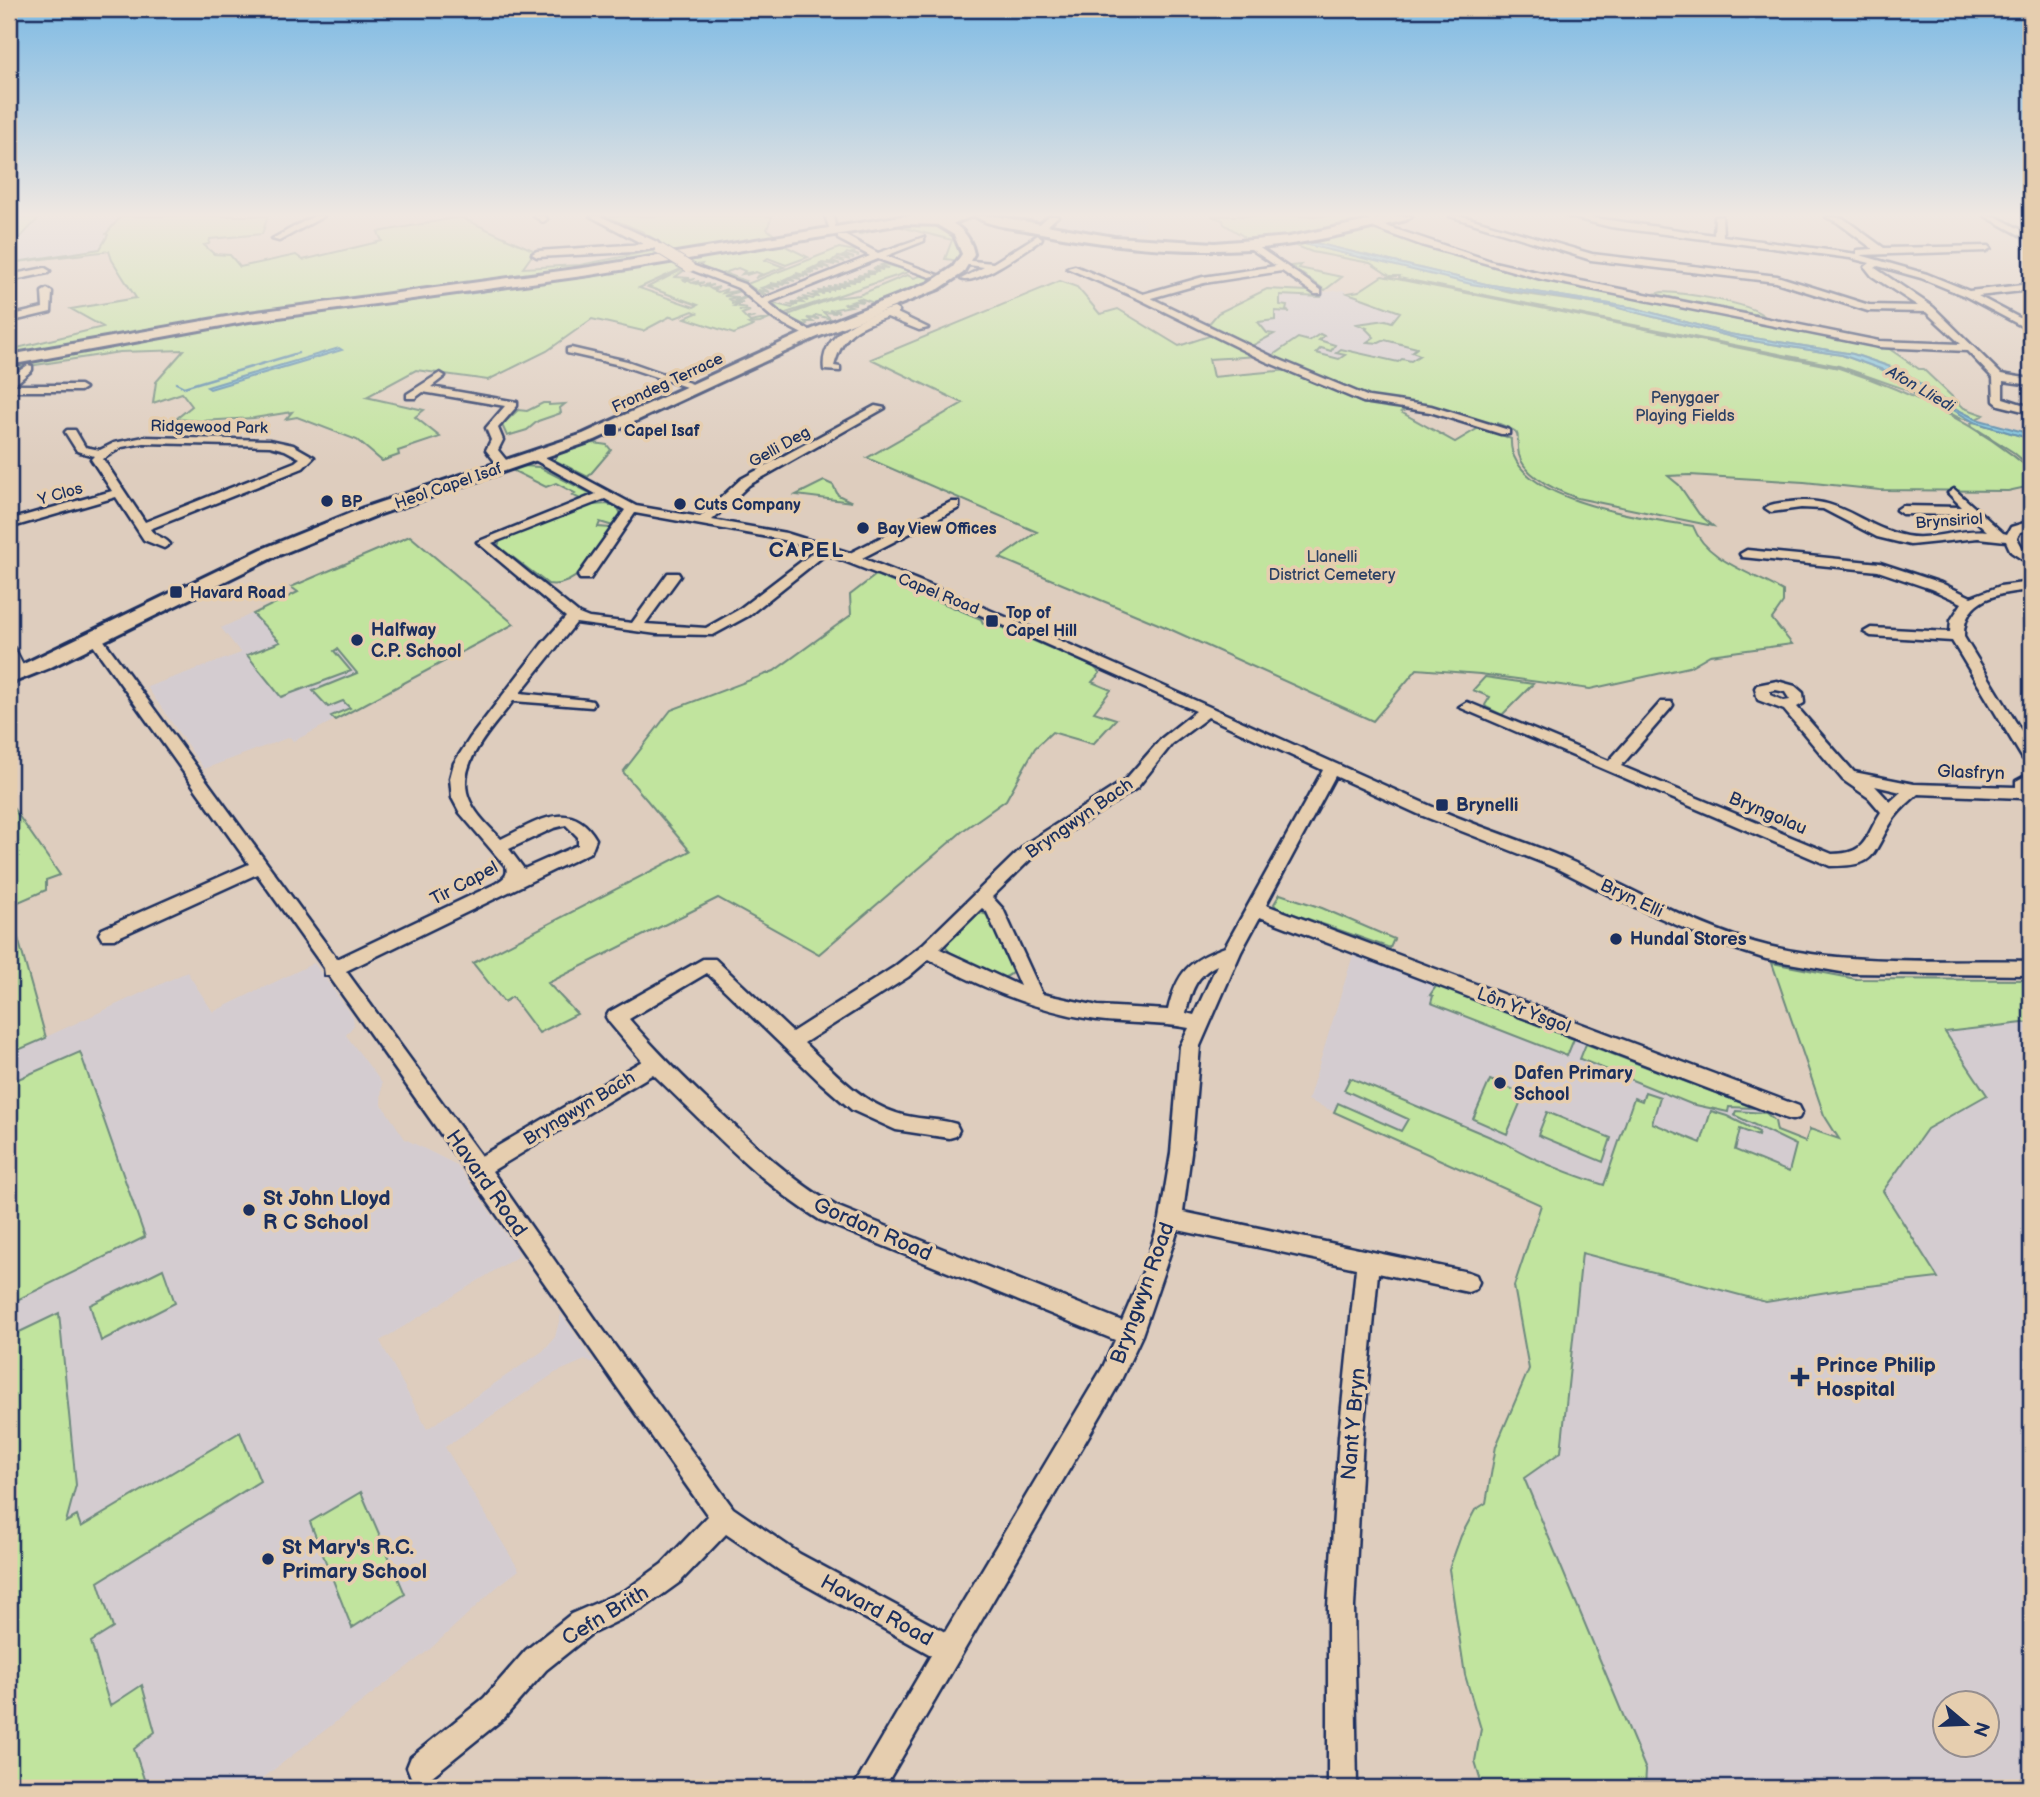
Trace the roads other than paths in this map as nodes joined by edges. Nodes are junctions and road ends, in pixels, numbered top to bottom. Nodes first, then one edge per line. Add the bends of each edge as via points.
1 (47, 300) edge
2 (377, 300) edge
3 (759, 300) edge
4 (767, 300) edge
5 (899, 300) edge
6 (1148, 300) edge
7 (1666, 300) edge
8 (1842, 300) edge
9 (1917, 300) edge
10 (1979, 300) edge
11 (1723, 301) dead end
12 (762, 302) junction
13 (1930, 309) junction
14 (9, 319) edge
15 (1781, 323) junction
16 (923, 328) dead end
17 (2031, 328) edge
18 (808, 336) junction
19 (834, 347) junction
20 (1972, 348) junction
21 (571, 352) dead end
22 (9, 360) edge
23 (29, 368) dead end
24 (836, 369) dead end
25 (440, 376) dead end
26 (1998, 377) junction
27 (2031, 382) edge
28 (9, 385) edge
29 (696, 387) junction
30 (80, 388) dead end
31 (422, 389) junction
32 (411, 396) dead end
33 (879, 408) dead end
34 (2031, 410) edge
35 (90, 432) dead end
36 (1505, 432) dead end
37 (101, 454) junction
38 (535, 456) junction
39 (505, 466) junction
40 (120, 492) junction
41 (1954, 494) dead end
42 (606, 495) junction
43 (955, 505) dead end
44 (1771, 508) dead end
45 (632, 509) junction
46 (1902, 510) dead end
47 (1972, 511) junction
48 (702, 522) junction
49 (9, 524) edge
50 (2031, 525) edge
51 (143, 527) junction
52 (2005, 537) junction
53 (164, 544) dead end
54 (825, 549) junction
55 (1747, 554) dead end
56 (851, 558) junction
57 (2031, 561) edge
58 (586, 576) dead end
59 (673, 576) dead end
60 (2031, 586) edge
61 (1971, 602) junction
62 (574, 617) junction
63 (635, 628) junction
64 (1871, 632) dead end
65 (1957, 637) junction
66 (95, 638) junction
67 (9, 651) edge
68 (15, 676) edge
69 (509, 696) junction
70 (587, 704) dead end
71 (1666, 705) dead end
72 (1788, 706) dead end
73 (1468, 707) dead end
74 (1208, 710) junction
75 (2031, 759) edge
76 (1332, 767) junction
77 (1611, 768) junction
78 (1849, 776) junction
79 (1914, 789) junction
80 (2029, 790) edge
81 (1890, 812) junction
82 (499, 847) junction
83 (258, 867) junction
84 (512, 881) junction
85 (981, 897) junction
86 (1255, 908) junction
87 (108, 934) dead end
88 (928, 950) junction
89 (1232, 952) junction
90 (2031, 968) edge
91 (332, 970) junction
92 (1034, 998) junction
93 (1176, 1017) junction
94 (1199, 1023) junction
95 (791, 1042) junction
96 (654, 1063) junction
97 (1792, 1112) dead end
98 (948, 1130) dead end
99 (478, 1168) junction
100 (1171, 1219) junction
101 (1368, 1261) junction
102 (1468, 1282) dead end
103 (1130, 1335) junction
104 (724, 1517) junction
105 (950, 1650) junction
106 (421, 1767) dead end
107 (868, 1788) edge
108 (1343, 1788) edge

1 - 14 street via 48,310
2 - 22 main road via 236,319
3 - 12 street, bridge
4 - 12 street
5 - 18 street, Frondeg Terrace
6 - 36 street via 1367,400 1430,409
7 - 15 street
8 - 13 street via 1868,308
9 - 13 street
10 - 17 street
11 - 15 street via 1768,312
12 - 18 street
13 - 20 street
15 - 20 street via 1879,344
16 - 19 street via 890,312 844,330
18 - 19 street
18 - 29 street, Frondeg Terrace
19 - 24 street via 828,368
20 - 26 street
21 - 29 street
23 - 28 street
25 - 31 street
26 - 27 street
26 - 34 street via 1998,399
28 - 30 street
29 - 38 street, Frondeg Terrace via 589,437
31 - 32 street
31 - 39 street via 513,404 492,428 496,440 492,450
33 - 48 street, Gelli Deg via 745,482
35 - 37 street via 72,434 81,449
37 - 40 street via 97,459 101,467
37 - 51 street, Ridgewood Park via 132,441 157,440 270,443 289,446 308,457 299,465
38 - 39 street, Heol Capel Isaf
38 - 42 street, Capel Road
39 - 66 street, Heol Capel Isaf via 369,512 268,553
40 - 49 street, Y Clos
40 - 51 street
41 - 47 street
42 - 45 street, Capel Road
42 - 62 street via 484,542
43 - 56 street
44 - 52 street, Brynsiriol via 1825,505 1902,540
45 - 48 street, Capel Road
45 - 58 street
46 - 47 street
47 - 52 street
48 - 54 street, Capel Road
50 - 52 street
51 - 53 street via 149,537
52 - 57 street
54 - 56 street, Capel Road
54 - 63 street via 744,613 708,632
55 - 61 street via 1880,567
56 - 74 street, Capel Road
59 - 63 street
60 - 61 street
61 - 65 street via 1958,618
62 - 63 street
62 - 69 street, Tir Capel
64 - 65 street
65 - 75 street, Glasfryn
66 - 68 street, Heol Capel Isaf
66 - 83 street, Havard Road
67 - 68 street
69 - 70 street
69 - 82 street, Tir Capel via 475,741 458,778 460,798 468,813
71 - 77 street
72 - 78 street
73 - 77 street, Bryngolau
74 - 76 street, Capel Road
74 - 85 street, Bryngwyn Bach via 1167,741 1131,784 1033,847
76 - 86 street, Bryngwyn Road
76 - 90 street, Bryn Elli via 1450,821 1562,864 1688,924 1766,952 1847,966
77 - 81 street, Bryngolau via 1830,860 1854,862 1866,855
78 - 79 street, Glasfryn
78 - 81 street via 1875,794
79 - 80 street, Glasfryn
79 - 81 street, Bryngolau
82 - 84 street, Tir Capel via 514,864
82 - 84 street via 561,820 583,829 588,839 585,848
83 - 87 street
83 - 91 street, Havard Road
84 - 91 street, Tir Capel
85 - 88 street, Bryngwyn Bach
85 - 92 street via 994,909
86 - 89 street, Bryngwyn Road
86 - 97 street, Lôn Yr Ysgol
88 - 92 street via 965,971
88 - 95 street, Bryngwyn Bach
89 - 93 street via 1202,961 1183,986
89 - 94 street, Bryngwyn Road
91 - 99 street, Havard Road
92 - 93 street via 1100,1013
93 - 94 street
94 - 100 street, Bryngwyn Road via 1190,1046
95 - 96 street, Bryngwyn Bach via 709,964 615,1017
95 - 98 street, Bryngwyn Bach via 859,1106 885,1120
96 - 99 street, Bryngwyn Bach
96 - 103 street, Gordon Road via 794,1194 840,1218
99 - 104 street, Havard Road
100 - 101 street
100 - 103 street, Bryngwyn Road
101 - 102 street
101 - 108 street, Nant Y Bryn via 1341,1607
103 - 105 street, Bryngwyn Road via 1112,1374
104 - 105 street, Havard Road via 791,1563
104 - 106 street, Cefn Brith via 671,1573 635,1599 581,1624 536,1660 494,1708
105 - 107 street, Bryngwyn Road

